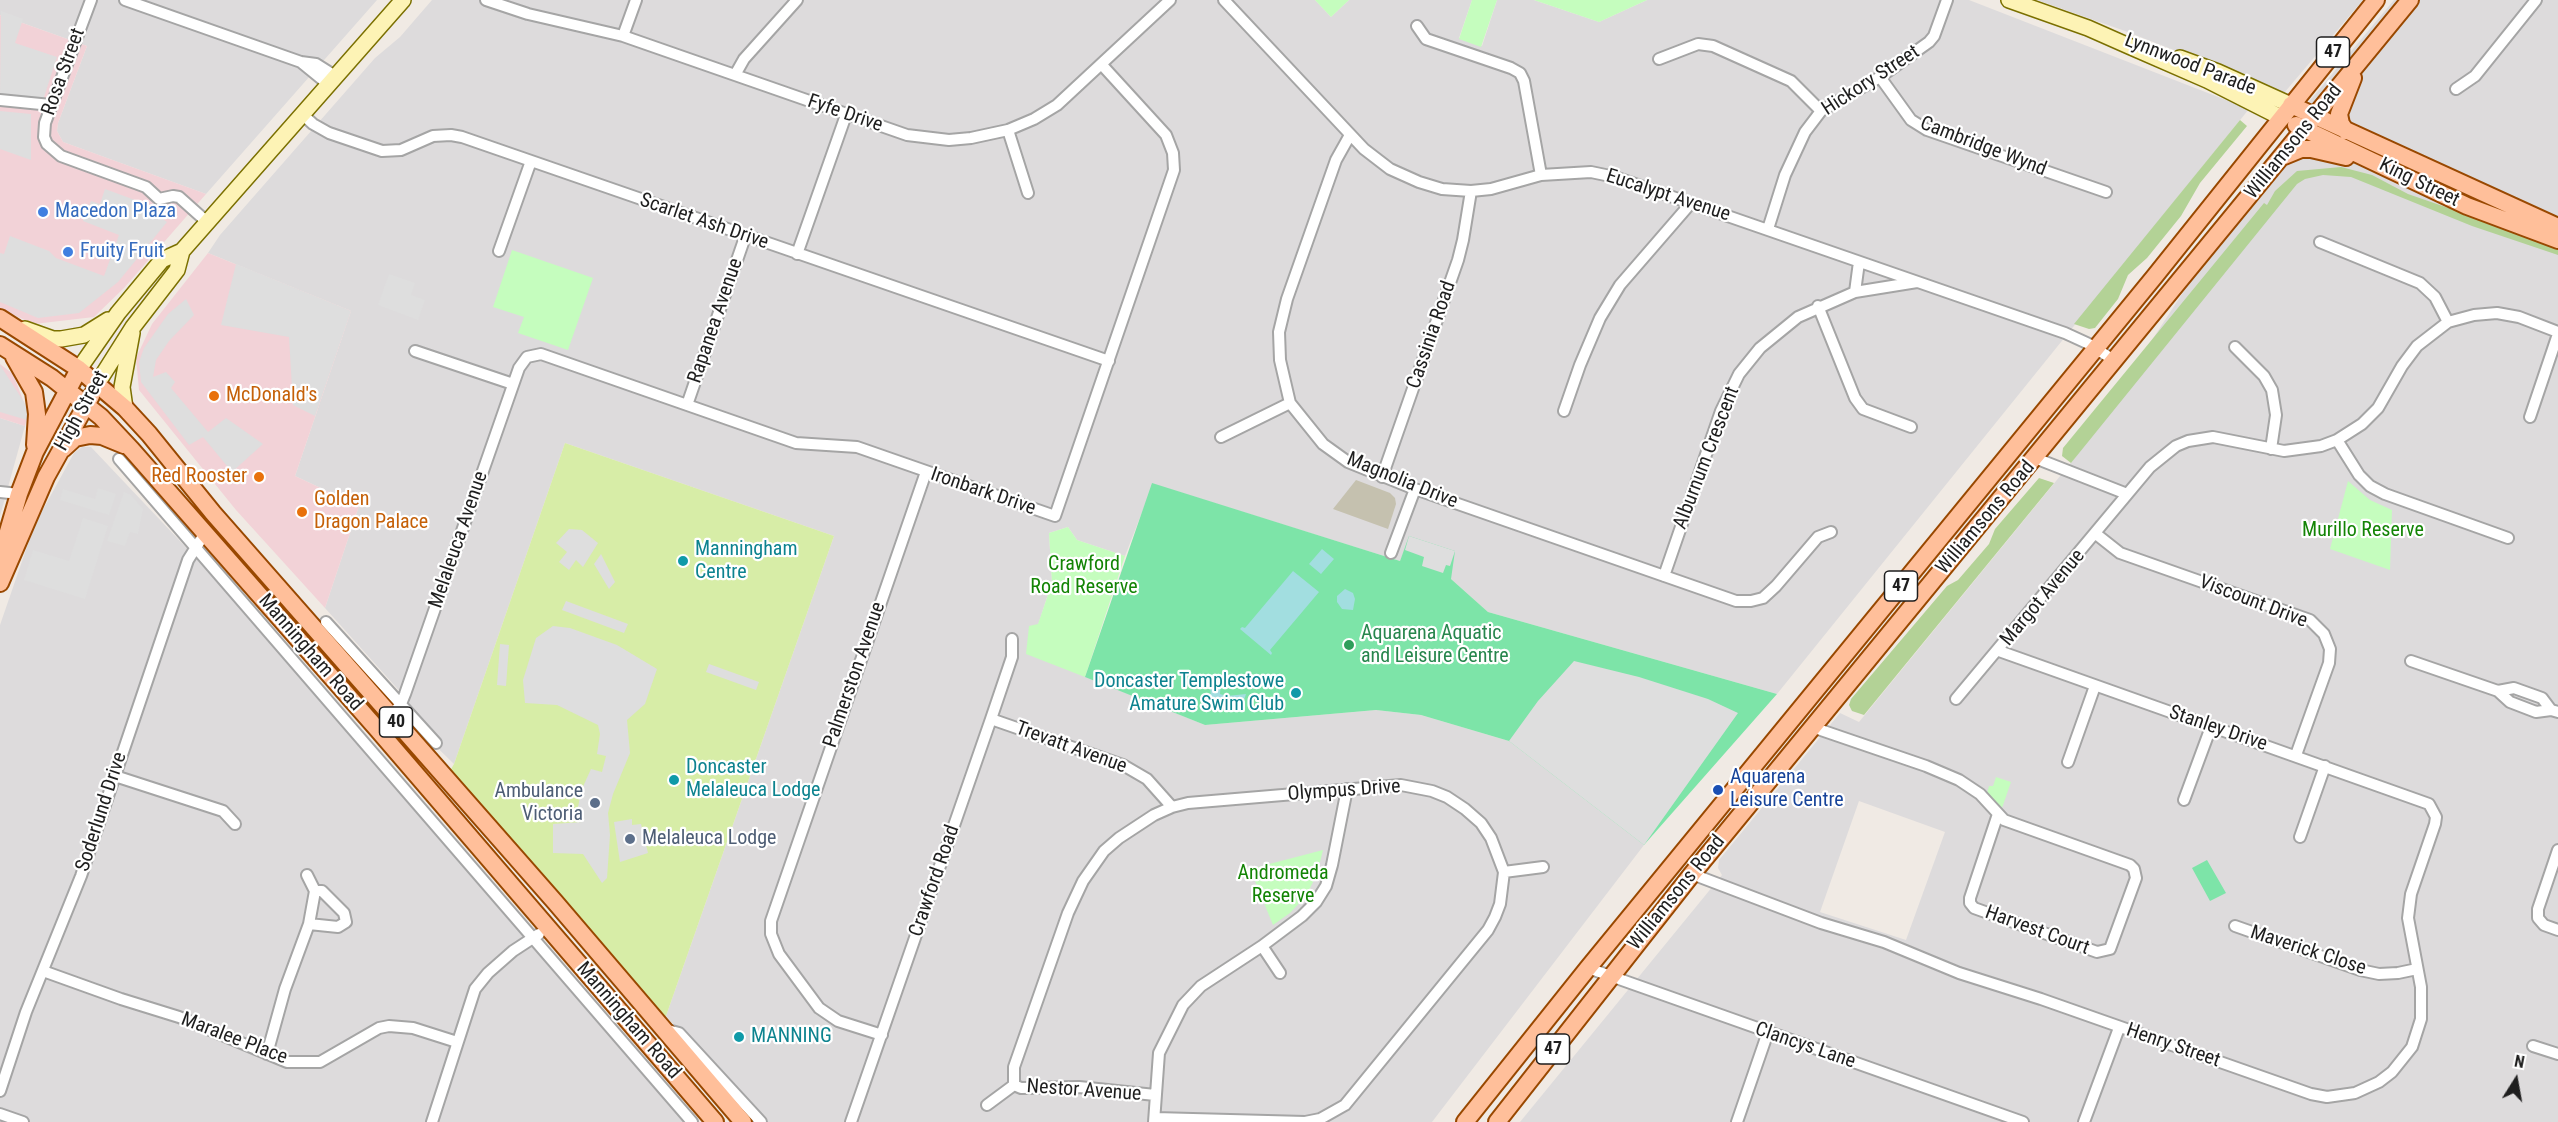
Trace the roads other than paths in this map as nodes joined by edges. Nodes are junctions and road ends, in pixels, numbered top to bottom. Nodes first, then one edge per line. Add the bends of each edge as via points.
1 (91, 0) edge
2 (125, 0) edge
3 (403, 0) edge
4 (486, 0) edge
5 (636, 0) edge
6 (796, 0) edge
7 (1170, 0) edge
8 (1224, 0) edge
9 (1947, 0) edge
10 (2009, 0) edge
11 (2376, 0) edge
12 (2410, 0) edge
13 (2536, 0) edge
14 (1417, 26) dead end
15 (623, 36) junction
16 (2362, 58) junction
17 (1659, 59) dead end
18 (1102, 65) junction
19 (735, 75) junction
20 (1880, 77) junction
21 (332, 80) junction
22 (2456, 89) dead end
23 (0, 100) edge
24 (51, 105) junction
25 (1821, 111) junction
26 (2286, 112) junction
27 (302, 114) junction
28 (846, 115) junction
29 (2310, 123) junction
30 (1008, 130) junction
31 (2346, 131) junction
32 (1350, 135) junction
33 (2282, 157) junction
34 (531, 161) junction
35 (2390, 169) junction
36 (1541, 175) junction
37 (1471, 191) junction
38 (2106, 192) dead end
39 (1028, 193) dead end
40 (1691, 202) junction
41 (207, 222) junction
42 (2558, 227) edge
43 (1768, 229) junction
44 (745, 237) junction
45 (2558, 240) edge
46 (2320, 242) dead end
47 (182, 250) junction
48 (499, 251) dead end
49 (797, 254) junction
50 (1859, 262) junction
51 (1918, 282) junction
52 (1855, 292) junction
53 (1818, 306) junction
54 (118, 314) junction
55 (6, 321) edge
56 (2448, 322) junction
57 (133, 327) junction
58 (2558, 333) edge
59 (2235, 347) dead end
60 (5, 348) edge
61 (2096, 348) junction
62 (416, 351) dead end
63 (540, 354) joint
64 (2115, 361) junction
65 (1109, 362) junction
66 (78, 369) junction
67 (97, 384) junction
68 (513, 384) junction
69 (67, 391) junction
70 (1290, 403) junction
71 (86, 405) junction
72 (687, 405) junction
73 (125, 408) junction
74 (1564, 411) dead end
75 (2530, 417) dead end
76 (1911, 427) dead end
77 (1221, 437) dead end
78 (2337, 440) junction
79 (2271, 450) junction
80 (35, 452) junction
81 (58, 454) junction
82 (125, 454) junction
83 (2035, 458) junction
84 (926, 472) junction
85 (1382, 477) junction
86 (1415, 489) junction
87 (0, 492) edge
88 (19, 494) junction
89 (2127, 494) junction
90 (1831, 532) dead end
91 (2096, 534) junction
92 (2508, 538) dead end
93 (200, 540) junction
94 (1391, 553) dead end
95 (0, 559) edge
96 (1664, 576) junction
97 (0, 583) edge
98 (326, 622) dead end
99 (1012, 639) dead end
100 (1999, 651) junction
101 (2411, 661) dead end
102 (2095, 686) junction
103 (1956, 699) dead end
104 (396, 711) junction
105 (2555, 711) edge
106 (1794, 716) junction
107 (992, 719) junction
108 (1812, 727) junction
109 (2211, 727) junction
110 (378, 730) junction
111 (435, 743) dead end
112 (2296, 756) junction
113 (2068, 762) dead end
114 (2325, 766) junction
115 (115, 776) junction
116 (1347, 789) junction
117 (2184, 800) dead end
118 (1172, 807) junction
119 (2434, 810) joint
120 (1998, 814) junction
121 (235, 824) dead end
122 (2300, 837) dead end
123 (2558, 850) edge
124 (1543, 867) dead end
125 (1504, 872) junction
126 (1692, 874) junction
127 (307, 875) dead end
128 (315, 891) junction
129 (560, 908) junction
130 (309, 924) junction
131 (2235, 926) dead end
132 (540, 928) junction
133 (526, 929) junction
134 (2558, 930) edge
135 (1262, 946) junction
136 (513, 951) junction
137 (1588, 968) junction
138 (2417, 969) junction
139 (43, 971) junction
140 (1280, 973) dead end
141 (1610, 976) junction
142 (2119, 1028) junction
143 (664, 1029) junction
144 (1768, 1032) junction
145 (882, 1035) junction
146 (457, 1042) junction
147 (2533, 1046) dead end
148 (267, 1054) junction
149 (2558, 1054) edge
150 (1014, 1085) junction
151 (0, 1091) edge
152 (1155, 1095) junction
153 (987, 1105) dead end
154 (0, 1114) edge
155 (1155, 1120) edge
156 (22, 1122) edge
157 (432, 1122) edge
158 (692, 1122) edge
159 (714, 1122) edge
160 (744, 1122) edge
161 (761, 1122) edge
162 (851, 1122) edge
163 (1305, 1122) edge
164 (1466, 1122) edge
165 (1497, 1122) edge
166 (1737, 1122) edge
167 (2023, 1122) edge
168 (2084, 1122) edge

1 - 24 street, Rosa Street
2 - 21 street via 301,62
3 - 21 main road, High Street
4 - 15 street, Fyfe Drive
5 - 15 street
6 - 19 street via 744,59
7 - 18 street, Fyfe Drive
8 - 32 street, Eucalypt Avenue
9 - 20 street, Hickory Street via 1929,42
10 - 26 main road, Lynnwood Parade via 2218,72
11 - 26 main road, Williamsons Road / 47
12 - 16 main road, Williamsons Road / 47
13 - 22 street via 2475,76
14 - 36 street via 1426,39 1520,73
15 - 19 street, Fyfe Drive
16 - 29 main road, Williamsons Road / 47
16 - 31 main road via 2339,114
17 - 25 street via 1698,44 1713,46 1791,81
18 - 30 street, Fyfe Drive via 1057,105
18 - 65 street, Ironbark Drive via 1159,126 1171,144 1174,162 1172,178
19 - 28 street, Fyfe Drive
20 - 25 street, Hickory Street
20 - 38 street, Cambridge Wynd via 1911,120 1928,130
21 - 27 main road, High Street
23 - 24 street
24 - 41 street, Rosa Street via 44,130 47,144 61,156 146,187 159,198 179,197
25 - 43 street, Hickory Street via 1805,132 1785,175
26 - 29 main road, King Street
26 - 61 main road, Williamsons Road / 47
27 - 34 street, Scarlet Ash Drive via 329,134 382,151 401,150 425,138 452,135
27 - 41 main road, High Street
28 - 30 street, Fyfe Drive via 932,139 971,138
28 - 49 street
29 - 31 main road, King Street
29 - 33 main road, Williamsons Road / 47
29 - 35 main road, King Street
30 - 39 street
31 - 42 main road, King Street
32 - 37 street, Eucalypt Avenue via 1376,159 1405,176 1442,189
32 - 70 street, Magnolia Drive via 1336,160 1281,318 1280,360
33 - 35 main road via 2301,149 2320,150
33 - 64 main road, Williamsons Road / 47
34 - 44 street, Scarlet Ash Drive
34 - 48 street
35 - 45 main road, King Street via 2467,206
36 - 37 street, Eucalypt Avenue
36 - 40 street, Eucalypt Avenue via 1590,172
37 - 85 street, Cassinia Road via 1458,260
40 - 43 street, Eucalypt Avenue
40 - 74 street via 1620,285 1600,318
41 - 47 main road, High Street
43 - 50 street, Eucalypt Avenue
44 - 49 street, Scarlet Ash Drive
44 - 72 street, Rapanea Avenue
46 - 56 street via 2420,283 2435,297
47 - 54 main road, High Street via 162,260
47 - 57 main road, High Street via 177,270
49 - 65 street, Scarlet Ash Drive
50 - 51 street, Eucalypt Avenue
50 - 52 street
51 - 52 street, Alburnum Crescent
51 - 61 street, Eucalypt Avenue via 2065,333
52 - 53 street, Alburnum Crescent
53 - 76 street via 1863,409
53 - 96 street, Alburnum Crescent via 1780,330 1739,374 1721,411
54 - 55 main road via 93,331 61,339
54 - 66 main road, High Street
55 - 66 main road, Manningham Road / 40
56 - 58 street, Margot Avenue via 2498,313
56 - 78 street, Margot Avenue via 2417,346 2378,408
57 - 67 main road, High Street
57 - 73 main road via 122,387
58 - 75 street
59 - 79 street via 2264,376 2272,390 2276,415
60 - 69 main road, Manningham Road / 40
60 - 80 main road via 34,392
61 - 64 street, Eucalypt Avenue
61 - 106 main road, Williamsons Road / 47
62 - 68 street
63 - 68 street, Melaleuca Avenue via 527,357
63 - 72 street, Ironbark Drive
64 - 83 main road, Williamsons Road / 47
65 - 84 street, Ironbark Drive via 1055,516
66 - 67 main road, Manningham Road / 40
66 - 69 main road, High Street
67 - 71 main road, High Street
67 - 73 main road, Manningham Road / 40
68 - 104 street, Melaleuca Avenue
69 - 71 main road, Manningham Road / 40
69 - 80 main road, High Street
70 - 77 street
70 - 85 street, Magnolia Drive via 1323,444 1348,462
71 - 81 main road, High Street
71 - 82 main road, Manningham Road / 40
72 - 84 street, Ironbark Drive via 796,443 857,447
73 - 104 main road, Manningham Road / 40
78 - 79 street, Margot Avenue via 2302,450
78 - 92 street via 2370,486
79 - 89 street, Margot Avenue via 2226,437 2188,441 2162,455
80 - 88 main road, High Street
81 - 82 main road via 75,438 90,435 111,439
81 - 97 main road, High Street
82 - 93 main road, Manningham Road / 40
83 - 89 street
83 - 108 main road, Williamsons Road / 47
84 - 145 street, Palmerston Avenue via 771,921 773,944 819,1008 838,1021
85 - 86 street, Magnolia Drive
86 - 94 street
86 - 96 street, Magnolia Drive
87 - 88 street
88 - 95 main road, High Street
89 - 91 street, Margot Avenue
90 - 96 street, Magnolia Drive via 1808,546 1763,598 1736,601
91 - 100 street, Margot Avenue
91 - 112 street, Viscount Drive via 2120,553 2310,620 2324,634 2331,649 2329,663
93 - 110 main road, Manningham Road / 40
93 - 115 street, Soderlund Drive via 180,582
93 - 133 street, Manningham Road
98 - 104 street, Manningham Road
99 - 107 street, Crawford Road via 1012,657
100 - 102 street, Stanley Drive
100 - 103 street, Margot Avenue
101 - 105 street via 2498,691 2514,688 2542,698
102 - 109 street, Stanley Drive
102 - 113 street
104 - 110 street, Melaleuca Avenue
104 - 111 street, Manningham Road
104 - 129 main road, Manningham Road / 40
106 - 108 main road
106 - 137 main road, Williamsons Road / 47
107 - 118 street, Trevatt Avenue via 1123,765 1147,779
107 - 145 street, Crawford Road
108 - 120 street, Harvest Court via 1959,780 1980,794
108 - 126 main road, Williamsons Road / 47
109 - 112 street, Stanley Drive
109 - 117 street
110 - 132 main road, Manningham Road / 40
112 - 114 street, Stanley Drive
114 - 119 street, Stanley Drive via 2422,800
114 - 122 street
115 - 121 street via 223,811
115 - 139 street, Soderlund Drive
116 - 118 street, Olympus Drive
116 - 125 street, Olympus Drive via 1401,785 1446,797 1481,823
116 - 135 street via 1326,886 1302,916
118 - 150 street, Olympus Drive via 1119,838 1104,851 1083,881 1014,1067
119 - 138 street, Henry Street via 2435,824 2411,894 2408,918
120 - 120 street, Harvest Court via 2134,869 2136,878 2110,950 2097,952 1974,908 1970,898
123 - 134 street via 2538,909 2538,918 2544,925
124 - 125 street
125 - 163 street via 1495,917 1480,939 1345,1105 1320,1119
126 - 141 main road, Williamsons Road / 47
126 - 142 street, Henry Street
127 - 128 street
128 - 130 street
128 - 130 street via 322,891 344,913 346,922 338,927
129 - 132 main road
129 - 143 main road, Manningham Road / 40
130 - 148 street via 285,988
131 - 138 street, Maverick Close via 2360,970 2388,974
132 - 133 street
132 - 133 street, Manningham Road
132 - 136 street
132 - 158 street, Manningham Road
132 - 159 main road, Manningham Road / 40
133 - 136 street
135 - 140 street
135 - 152 street via 1201,986 1183,1005 1159,1053
136 - 146 street via 476,989
137 - 141 street, Clancys Lane
137 - 164 main road, Williamsons Road / 47
138 - 142 street, Henry Street via 2422,1003 2412,1047 2379,1082 2344,1096 2311,1094
139 - 148 street, Maralee Place via 179,1017
139 - 151 street, Soderlund Drive
141 - 144 street, Clancys Lane
141 - 165 main road, Williamsons Road / 47
142 - 168 street
143 - 160 main road, Manningham Road / 40
143 - 161 street, Manningham Road via 680,1033
144 - 166 street
144 - 167 street, Clancys Lane
145 - 162 street, Crawford Road
146 - 148 street, Maralee Place via 399,1025 379,1028 320,1062 287,1062
146 - 157 street
147 - 149 street
150 - 152 street, Nestor Avenue
150 - 153 street
152 - 155 street
154 - 156 street
155 - 163 street

